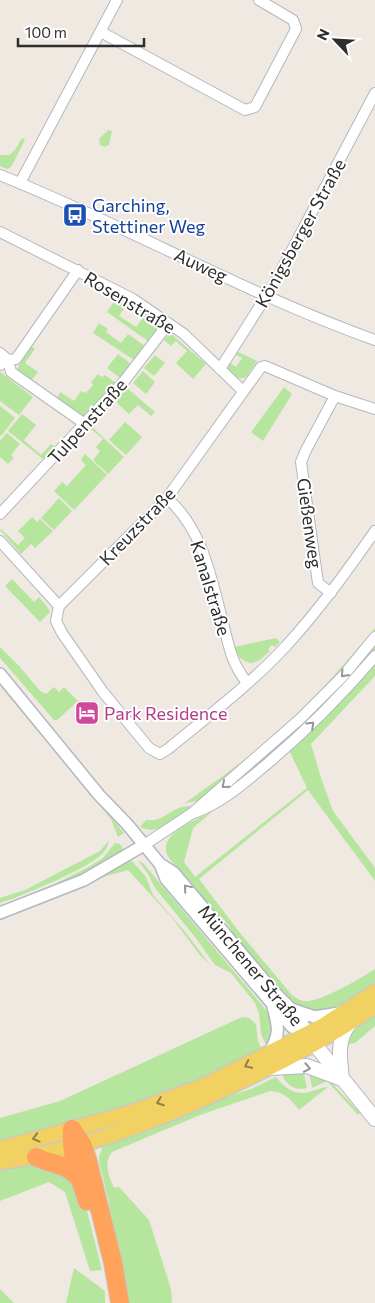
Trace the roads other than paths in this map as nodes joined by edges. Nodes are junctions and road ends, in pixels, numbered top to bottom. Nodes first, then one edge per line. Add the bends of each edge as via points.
1 (117, 0) edge
2 (259, 0) edge
3 (101, 32) junction
4 (375, 93) edge
5 (0, 175) edge
6 (20, 183) junction
7 (0, 232) edge
8 (78, 270) junction
9 (267, 296) junction
10 (168, 324) junction
11 (375, 340) edge
12 (0, 353) edge
13 (4, 362) edge
14 (220, 369) junction
15 (243, 391) junction
16 (335, 396) junction
17 (375, 409) edge
18 (85, 424) junction
19 (167, 498) junction
20 (0, 514) edge
21 (375, 531) edge
22 (0, 541) edge
23 (331, 593) junction
24 (59, 606) junction
25 (375, 637) edge
26 (375, 656) edge
27 (0, 674) edge
28 (247, 684) junction
29 (284, 734) junction
30 (292, 743) junction
31 (191, 814) junction
32 (144, 845) junction
33 (160, 864) junction
34 (0, 914) edge
35 (375, 992) edge
36 (271, 1003) junction
37 (375, 1006) edge
38 (292, 1010) junction
39 (348, 1017) junction
40 (311, 1040) junction
41 (269, 1061) junction
42 (342, 1079) junction
43 (375, 1119) edge
44 (75, 1140) junction
45 (0, 1149) edge
46 (36, 1157) junction
47 (0, 1162) edge
48 (79, 1178) junction
49 (109, 1303) edge
50 (120, 1303) edge

1 - 3 street
2 - 3 street via 293,20 296,29 255,107 246,110
3 - 6 street
4 - 9 street, Königsberger Straße
5 - 6 street, Auweg
6 - 9 street, Auweg
7 - 8 street, Rosenstraße
8 - 10 street, Rosenstraße via 133,299
8 - 13 street via 16,359
9 - 11 street, Auweg
9 - 14 street, Königsberger Straße
10 - 14 street, Rosenstraße via 184,334
10 - 18 street, Tulpenstraße
12 - 13 street
13 - 18 street via 11,372
14 - 15 street, Rosenstraße
15 - 16 street via 256,371 265,366
15 - 19 street, Kreuzstraße
16 - 17 street
16 - 23 street, Gießenweg via 301,462 318,583
18 - 20 street, Tulpenstraße
19 - 24 street, Kreuzstraße
19 - 28 street, Kanalstraße via 177,506 199,542 207,561 234,666
21 - 23 street
22 - 24 street
23 - 28 street via 286,646
24 - 28 street via 56,621 62,633 103,692 149,748 160,754
25 -> 29 street via 322,698
30 -> 26 street via 329,708
27 - 32 street, Münchener Straße via 69,760
29 - 30 street
29 -> 31 street
30 - 31 street via 220,801
31 - 32 street
32 - 33 street, Münchener Straße
32 - 34 street via 84,880
33 - 36 street, Münchener Straße via 166,879
38 -> 33 street, Münchener Straße via 174,873
35 - 39 main road
36 - 40 street, Münchener Straße via 292,1027
36 - 41 street via 278,1034
37 - 39 main road
38 - 39 street via 315,1017 336,1014
38 - 40 street, Münchener Straße via 301,1019
39 - 40 main road
39 - 42 main road via 340,1045
40 - 41 main road
40 - 42 main road
41 -> 42 main road via 307,1066
41 - 44 main road via 130,1113
42 - 43 main road
44 -> 45 main road
44 - 46 main road
44 - 48 highway
44 - 50 highway via 113,1263
46 - 47 main road
46 - 48 highway via 70,1169
48 - 49 highway via 104,1264

